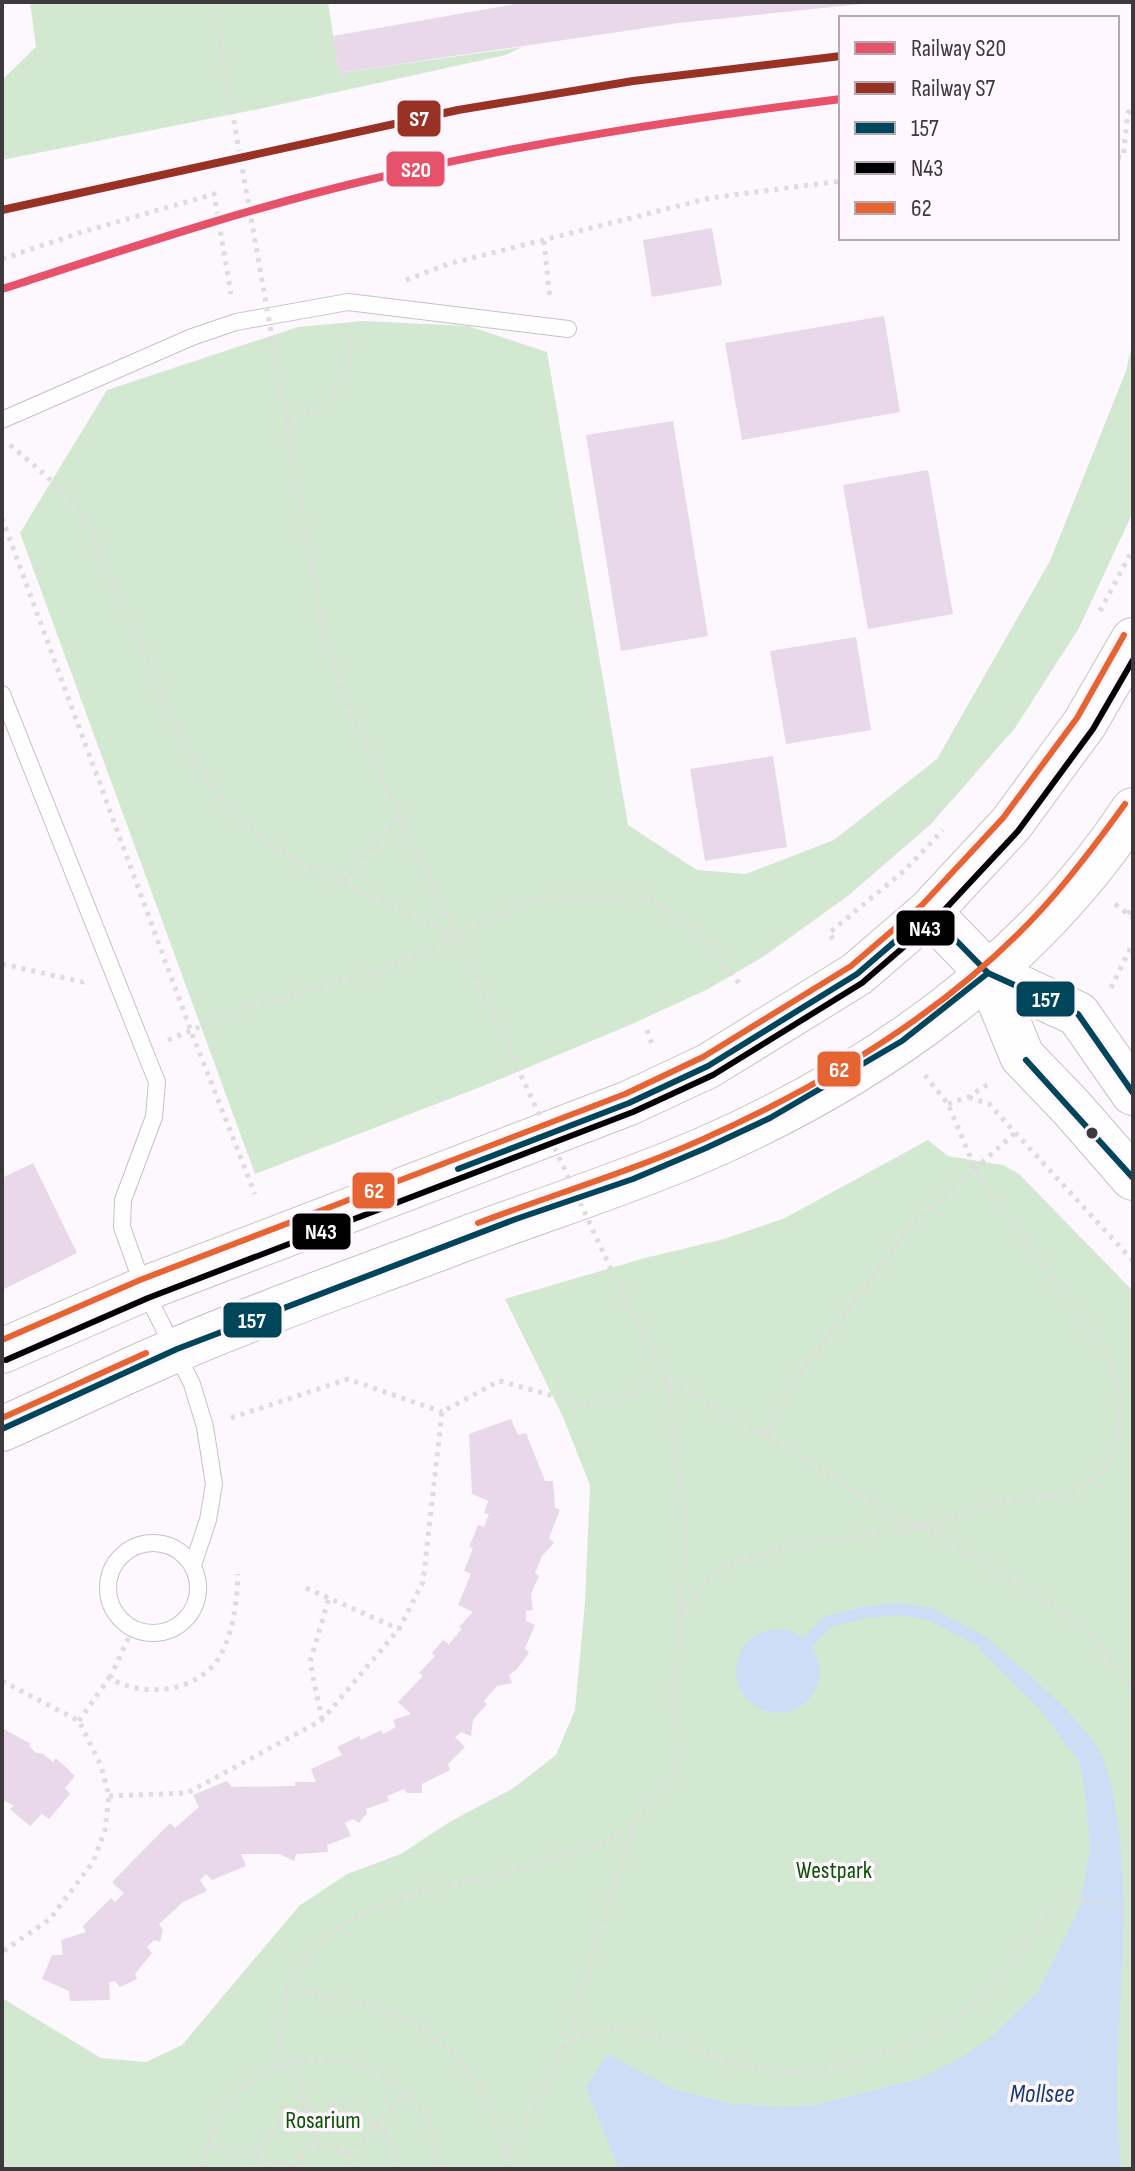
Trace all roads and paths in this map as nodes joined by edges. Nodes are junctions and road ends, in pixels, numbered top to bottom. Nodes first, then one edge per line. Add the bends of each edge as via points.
1 (213, 2) edge
2 (1133, 112) edge
3 (1120, 157) edge
4 (1133, 157) edge
5 (839, 181) edge
6 (544, 241) junction
7 (2, 259) edge
8 (227, 273) dead end
9 (348, 302) junction
10 (560, 329) joint
11 (287, 419) junction
12 (2, 420) edge
13 (2, 443) edge
14 (2, 518) edge
15 (1133, 549) edge
16 (1098, 616) dead end
17 (1133, 640) edge
18 (2, 694) edge
19 (1133, 810) edge
20 (399, 817) junction
21 (945, 828) dead end
22 (344, 882) junction
23 (1133, 908) edge
24 (929, 912) junction
25 (1128, 914) dead end
26 (829, 933) dead end
27 (454, 936) junction
28 (2, 964) edge
29 (988, 973) junction
30 (83, 982) dead end
31 (742, 987) dead end
32 (191, 1031) junction
33 (145, 1051) junction
34 (916, 1063) dead end
35 (1133, 1093) edge
36 (968, 1097) dead end
37 (1015, 1133) junction
38 (975, 1168) junction
39 (1133, 1178) edge
40 (255, 1194) dead end
41 (1133, 1261) edge
42 (144, 1289) junction
43 (177, 1349) junction
44 (2, 1351) edge
45 (668, 1380) junction
46 (442, 1412) junction
47 (205, 1427) junction
48 (2, 1429) edge
49 (765, 1435) junction
50 (922, 1526) junction
51 (193, 1565) junction
52 (238, 1574) dead end
53 (306, 1588) dead end
54 (329, 1598) junction
55 (681, 1613) junction
56 (133, 1628) junction
57 (399, 1629) junction
58 (109, 1678) junction
59 (2, 1681) edge
60 (1133, 1688) edge
61 (322, 1720) junction
62 (79, 1721) junction
63 (109, 1796) junction
64 (633, 1826) junction
65 (1130, 1907) edge
66 (2, 1952) edge
67 (287, 1988) junction
68 (563, 2048) junction
69 (295, 2061) junction
70 (277, 2067) junction
71 (407, 2094) junction
72 (307, 2107) junction
73 (378, 2124) junction
74 (208, 2142) junction
75 (317, 2146) junction
76 (348, 2154) junction
77 (506, 2154) junction
78 (257, 2157) junction
79 (295, 2168) edge
80 (204, 2169) edge
81 (255, 2169) edge
82 (357, 2169) edge
83 (400, 2169) edge
84 (440, 2169) edge
85 (508, 2169) edge

1 - 11 path, bridge
2 - 3 path via 1128,112
3 - 4 path
5 - 6 path via 710,198
6 - 9 path via 448,264
6 - 10 path
7 - 8 path via 214,194
9 - 10 lane
9 - 11 path via 352,333 346,372 326,406
9 - 12 lane via 236,322 192,337
11 - 20 path via 322,626 347,704
13 - 22 path via 11,445 81,510 186,748 224,804 264,841
14 - 32 path
15 - 16 path
17 - 24 main road via 1036,793
18 - 33 lane
19 - 29 main road via 1084,878
20 - 22 path
20 - 27 path
21 - 26 path via 905,870
22 - 27 path
23 - 25 path
24 - 29 main road
24 - 42 main road via 857,974 708,1066 629,1103
27 - 31 path via 537,898 645,897 695,927
27 - 32 path via 378,972 245,1008
27 - 45 path, bridge
28 - 30 path
29 - 35 main road via 1078,1014
29 - 39 main road via 1022,1056
29 - 43 main road via 902,1041 782,1112 706,1148
32 - 33 path
32 - 40 path
33 - 42 lane via 157,1082 154,1117 123,1200 122,1227
34 - 38 path via 948,1104
36 - 37 path via 989,1104
37 - 38 path
37 - 41 path
38 - 49 path via 914,1223 800,1375
38 - 50 path via 1107,1354 1119,1390 1120,1424 1108,1463 1077,1489 1013,1499
42 - 43 lane
42 - 44 main road
43 - 47 lane
43 - 48 main road
45 - 46 path via 591,1406 499,1381
45 - 49 path
45 - 55 path via 685,1534
46 - 47 path via 348,1379
46 - 57 path via 423,1582
47 - 51 lane via 214,1484
49 - 50 path via 897,1517
50 - 55 path via 782,1548 725,1565
50 - 60 path via 1083,1624
51 - 56 lane via 198,1593 187,1618 161,1632
51 - 56 lane via 184,1554 158,1543 144,1543 120,1557 112,1569 109,1596
52 - 58 path via 230,1629 220,1655 205,1673 164,1690 121,1685
53 - 54 path
54 - 57 path
54 - 61 path via 310,1662
55 - 64 path via 673,1696 679,1738 676,1776
56 - 58 path
57 - 61 path
58 - 62 path
59 - 62 path
61 - 63 path via 187,1793
62 - 63 path
63 - 66 path via 105,1830 93,1862 50,1919
64 - 67 path via 599,1845 417,1892 354,1918 314,1946
64 - 68 path
65 - 68 path via 1057,1905 978,2002 921,2040 866,2060 797,2071 761,2069 658,2036 614,2029 597,2030
67 - 70 path
67 - 77 path via 386,2012 413,2024 462,2061 491,2108
68 - 77 path
69 - 70 path
69 - 71 path via 335,2059 374,2070
69 - 72 path
70 - 74 path via 239,2093
71 - 73 path
71 - 84 path via 430,2128
72 - 73 path via 332,2104 357,2110
72 - 75 path
72 - 78 path via 268,2135
73 - 76 path
73 - 83 path
74 - 78 path
74 - 80 path
75 - 76 path via 334,2146
75 - 79 path
76 - 82 path
77 - 85 path
78 - 79 path
78 - 81 path

